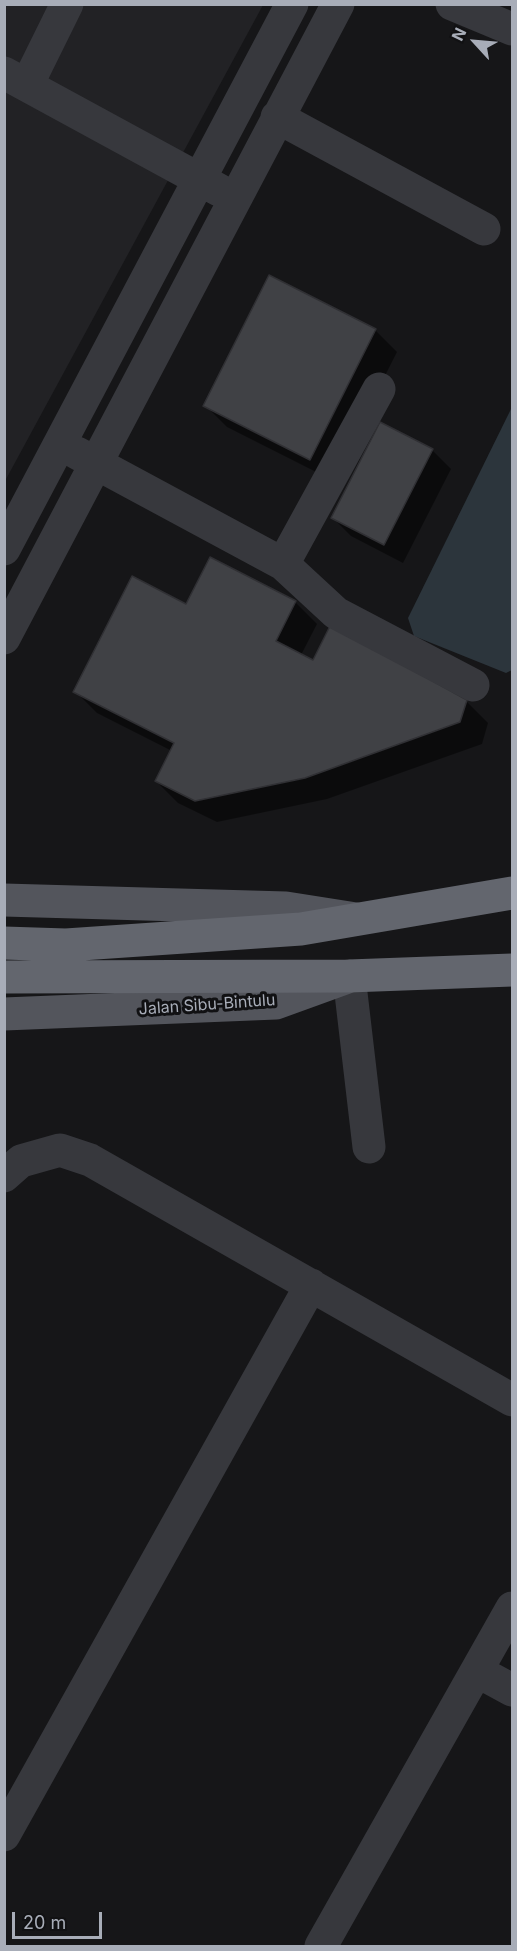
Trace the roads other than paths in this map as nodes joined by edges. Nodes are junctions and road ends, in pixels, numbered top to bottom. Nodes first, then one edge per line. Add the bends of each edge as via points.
1 (67, 4) edge
2 (292, 4) edge
3 (338, 4) edge
4 (452, 4) edge
5 (513, 29) edge
6 (16, 79) edge
7 (278, 117) junction
8 (200, 179) junction
9 (234, 198) junction
10 (484, 229) dead end
11 (379, 389) dead end
12 (59, 444) junction
13 (95, 463) junction
14 (4, 549) edge
15 (283, 564) junction
16 (4, 638) edge
17 (473, 685) dead end
18 (4, 886) edge
19 (513, 892) edge
20 (19, 901) edge
21 (358, 920) junction
22 (4, 943) edge
23 (513, 970) edge
24 (349, 976) junction
25 (4, 977) edge
26 (4, 1014) edge
27 (369, 1148) dead end
28 (4, 1176) edge
29 (311, 1285) junction
30 (513, 1400) edge
31 (513, 1608) edge
32 (477, 1671) junction
33 (513, 1690) edge
34 (4, 1835) edge
35 (321, 1947) edge

1 - 6 street
2 - 8 street
3 - 7 street
4 - 5 street
6 - 8 street
7 - 9 street
7 - 10 street
8 - 9 street
8 - 12 street
9 - 13 street
11 - 15 street
12 - 13 street
12 - 14 street
13 - 15 street
13 - 16 street
15 - 17 street via 336,613
18 - 20 main road
19 - 21 highway
20 - 21 main road via 286,908
21 - 22 highway via 253,933 66,945
23 - 24 highway, Jalan Sibu-Bintulu
24 - 25 highway
24 - 26 main road, Jalan Sibu-Bintulu via 276,1003
24 - 27 street
28 - 29 street via 21,1161 60,1150 90,1160
29 - 30 street
29 - 34 street
31 - 32 street
32 - 33 street
32 - 35 street

